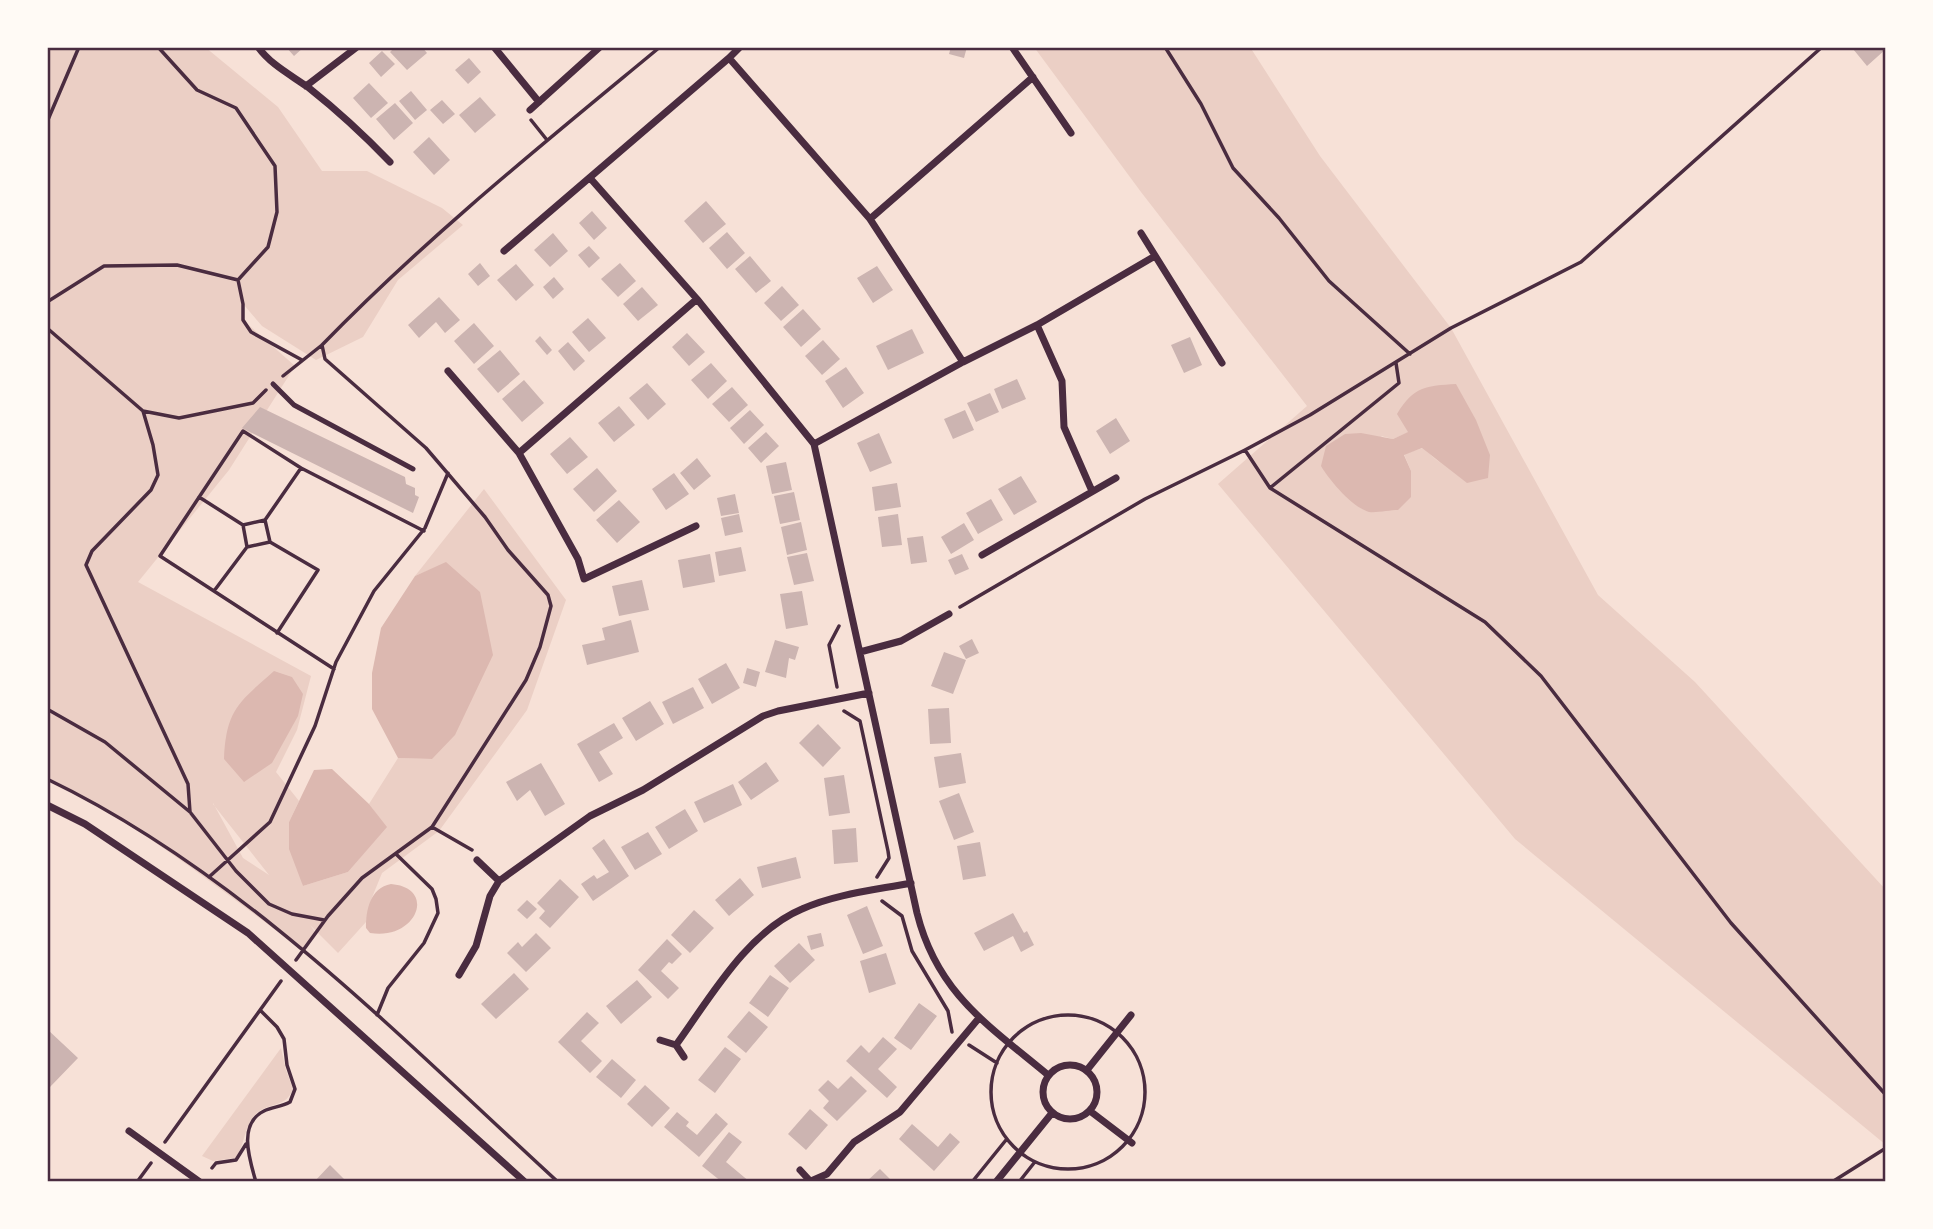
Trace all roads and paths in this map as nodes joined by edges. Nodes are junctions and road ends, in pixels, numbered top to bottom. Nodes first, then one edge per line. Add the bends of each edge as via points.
1 (79, 47) edge
2 (158, 47) edge
3 (258, 47) edge
4 (357, 47) edge
5 (494, 47) edge
6 (600, 47) edge
7 (660, 47) edge
8 (740, 47) edge
9 (1012, 47) edge
10 (1165, 47) edge
11 (1822, 47) edge
12 (729, 58) junction
13 (1033, 77) junction
14 (306, 86) junction
15 (538, 102) junction
16 (530, 110) dead end
17 (48, 120) edge
18 (1071, 133) dead end
19 (390, 162) dead end
20 (590, 177) junction
21 (870, 219) junction
22 (1141, 233) dead end
23 (504, 251) dead end
24 (1155, 256) junction
25 (238, 280) junction
26 (697, 299) junction
27 (47, 302) edge
28 (1037, 325) junction
29 (47, 328) edge
30 (322, 345) junction
31 (1410, 354) junction
32 (303, 360) junction
33 (963, 362) junction
34 (1222, 363) dead end
35 (1396, 363) junction
36 (448, 371) dead end
37 (273, 384) junction
38 (143, 411) junction
39 (814, 444) junction
40 (1245, 450) junction
41 (519, 453) junction
42 (301, 468) junction
43 (412, 469) dead end
44 (448, 473) junction
45 (1116, 478) dead end
46 (1270, 488) junction
47 (1092, 491) junction
48 (199, 497) junction
49 (265, 520) junction
50 (243, 525) junction
51 (696, 526) dead end
52 (424, 531) junction
53 (270, 541) junction
54 (247, 547) junction
55 (982, 555) dead end
56 (214, 591) junction
57 (949, 614) joint
58 (837, 617) dead end
59 (277, 633) junction
60 (860, 652) junction
61 (334, 669) junction
62 (838, 689) dead end
63 (869, 693) junction
64 (47, 709) edge
65 (844, 710) dead end
66 (47, 779) edge
67 (47, 805) edge
68 (190, 812) junction
69 (432, 827) junction
70 (397, 855) junction
71 (477, 860) joint
72 (228, 861) junction
73 (208, 877) junction
74 (876, 880) dead end
75 (499, 881) junction
76 (911, 883) junction
77 (324, 920) junction
78 (303, 950) junction
79 (296, 960) dead end
80 (459, 975) dead end
81 (281, 981) dead end
82 (261, 1011) junction
83 (377, 1015) junction
84 (1131, 1015) dead end
85 (979, 1018) junction
86 (1108, 1026) dead end
87 (1020, 1032) dead end
88 (660, 1040) dead end
89 (1126, 1042) dead end
90 (967, 1044) dead end
91 (676, 1045) junction
92 (1002, 1053) dead end
93 (684, 1057) dead end
94 (997, 1063) junction
95 (1087, 1070) junction
96 (1048, 1075) junction
97 (1886, 1095) edge
98 (1090, 1111) junction
99 (1052, 1113) junction
100 (1136, 1128) dead end
101 (129, 1131) dead end
102 (169, 1137) dead end
103 (247, 1142) junction
104 (1132, 1143) dead end
105 (1886, 1148) edge
106 (1117, 1153) dead end
107 (151, 1162) dead end
108 (212, 1168) dead end
109 (800, 1170) dead end
110 (137, 1182) edge
111 (200, 1182) edge
112 (256, 1182) edge
113 (525, 1182) edge
114 (558, 1182) edge
115 (811, 1182) edge
116 (972, 1182) edge
117 (996, 1182) edge
118 (1019, 1182) edge
119 (1832, 1182) edge

1 - 17 path
2 - 25 path via 197,90 236,108 275,166 277,212 268,247
3 - 14 street via 267,59
4 - 14 street
5 - 15 street
6 - 15 street
7 - 30 path via 469,206
8 - 12 street
9 - 13 street
10 - 31 path via 1233,168 1329,281
11 - 31 path via 1581,262
12 - 20 street
12 - 21 street
13 - 18 street
13 - 21 street
14 - 19 street
15 - 16 street
20 - 23 street
20 - 26 street
21 - 33 street
22 - 24 street
24 - 28 street
24 - 34 street
25 - 27 path via 177,265 104,266
25 - 32 path via 243,320 251,332
26 - 39 street
26 - 41 street
28 - 33 street
28 - 47 street via 1062,381 1064,427
29 - 38 path
30 - 32 path
30 - 44 path via 325,359
31 - 35 path
32 - 37 path
33 - 39 street
35 - 40 path
35 - 46 path via 1399,383
36 - 41 street
37 - 38 path via 253,403 233,408 179,418
37 - 43 lane via 294,405
38 - 68 path via 158,475 151,490 92,551 86,565 188,784
39 - 60 street
40 - 46 path
40 - 57 path via 1145,499
41 - 51 street via 578,559 584,579
42 - 48 path via 243,431
42 - 49 path
42 - 52 path
44 - 52 path
44 - 69 path via 548,595 551,606 526,680
45 - 47 street
46 - 97 path via 1485,622 1541,676 1731,923
47 - 55 street
48 - 50 path
48 - 56 path via 160,556
49 - 50 path
49 - 53 path
50 - 54 path
52 - 61 path via 374,590
53 - 54 path
53 - 59 path via 318,570
54 - 56 path
56 - 59 path
57 - 60 street via 901,641
58 - 62 path via 840,628 829,645
59 - 61 path
60 - 63 street
61 - 72 path via 315,726 270,822
63 - 75 street via 763,716 643,790 590,816
63 - 76 street
64 - 68 path via 105,742
65 - 74 path via 860,721 888,851 889,858
66 - 73 path via 85,797
67 - 113 street via 85,824 248,933
68 - 72 path
69 - 70 path
69 - 71 path via 472,850
70 - 77 path via 362,878
70 - 83 path via 432,889 438,913 424,943 388,988
71 - 75 street
72 - 73 path
72 - 77 path via 270,904
73 - 78 path
75 - 80 street via 476,946
76 - 85 street via 921,930 936,965
76 - 91 street via 818,903 779,921 760,935
77 - 78 path
78 - 79 path
78 - 83 path
81 - 82 path
82 - 102 path
82 - 103 path via 284,1039 295,1089 290,1102 258,1115
83 - 114 path
84 - 95 street
85 - 96 street
85 - 115 street via 900,1112 854,1142 827,1174
86 - 87 path via 1081,1015 1061,1015
88 - 91 street
89 - 100 path via 1142,1070 1147,1094
90 - 94 path
91 - 93 street
92 - 94 path
94 - 116 path via 991,1094 1006,1139
95 - 96 street via 1062,1065
95 - 98 street via 1098,1094
96 - 99 street via 1042,1091
98 - 99 street via 1067,1119
98 - 104 street
99 - 117 street
101 - 111 street
103 - 108 path via 236,1160 215,1163
103 - 112 path
105 - 119 path
106 - 118 path via 1077,1169 1034,1163
107 - 110 path
109 - 115 street

